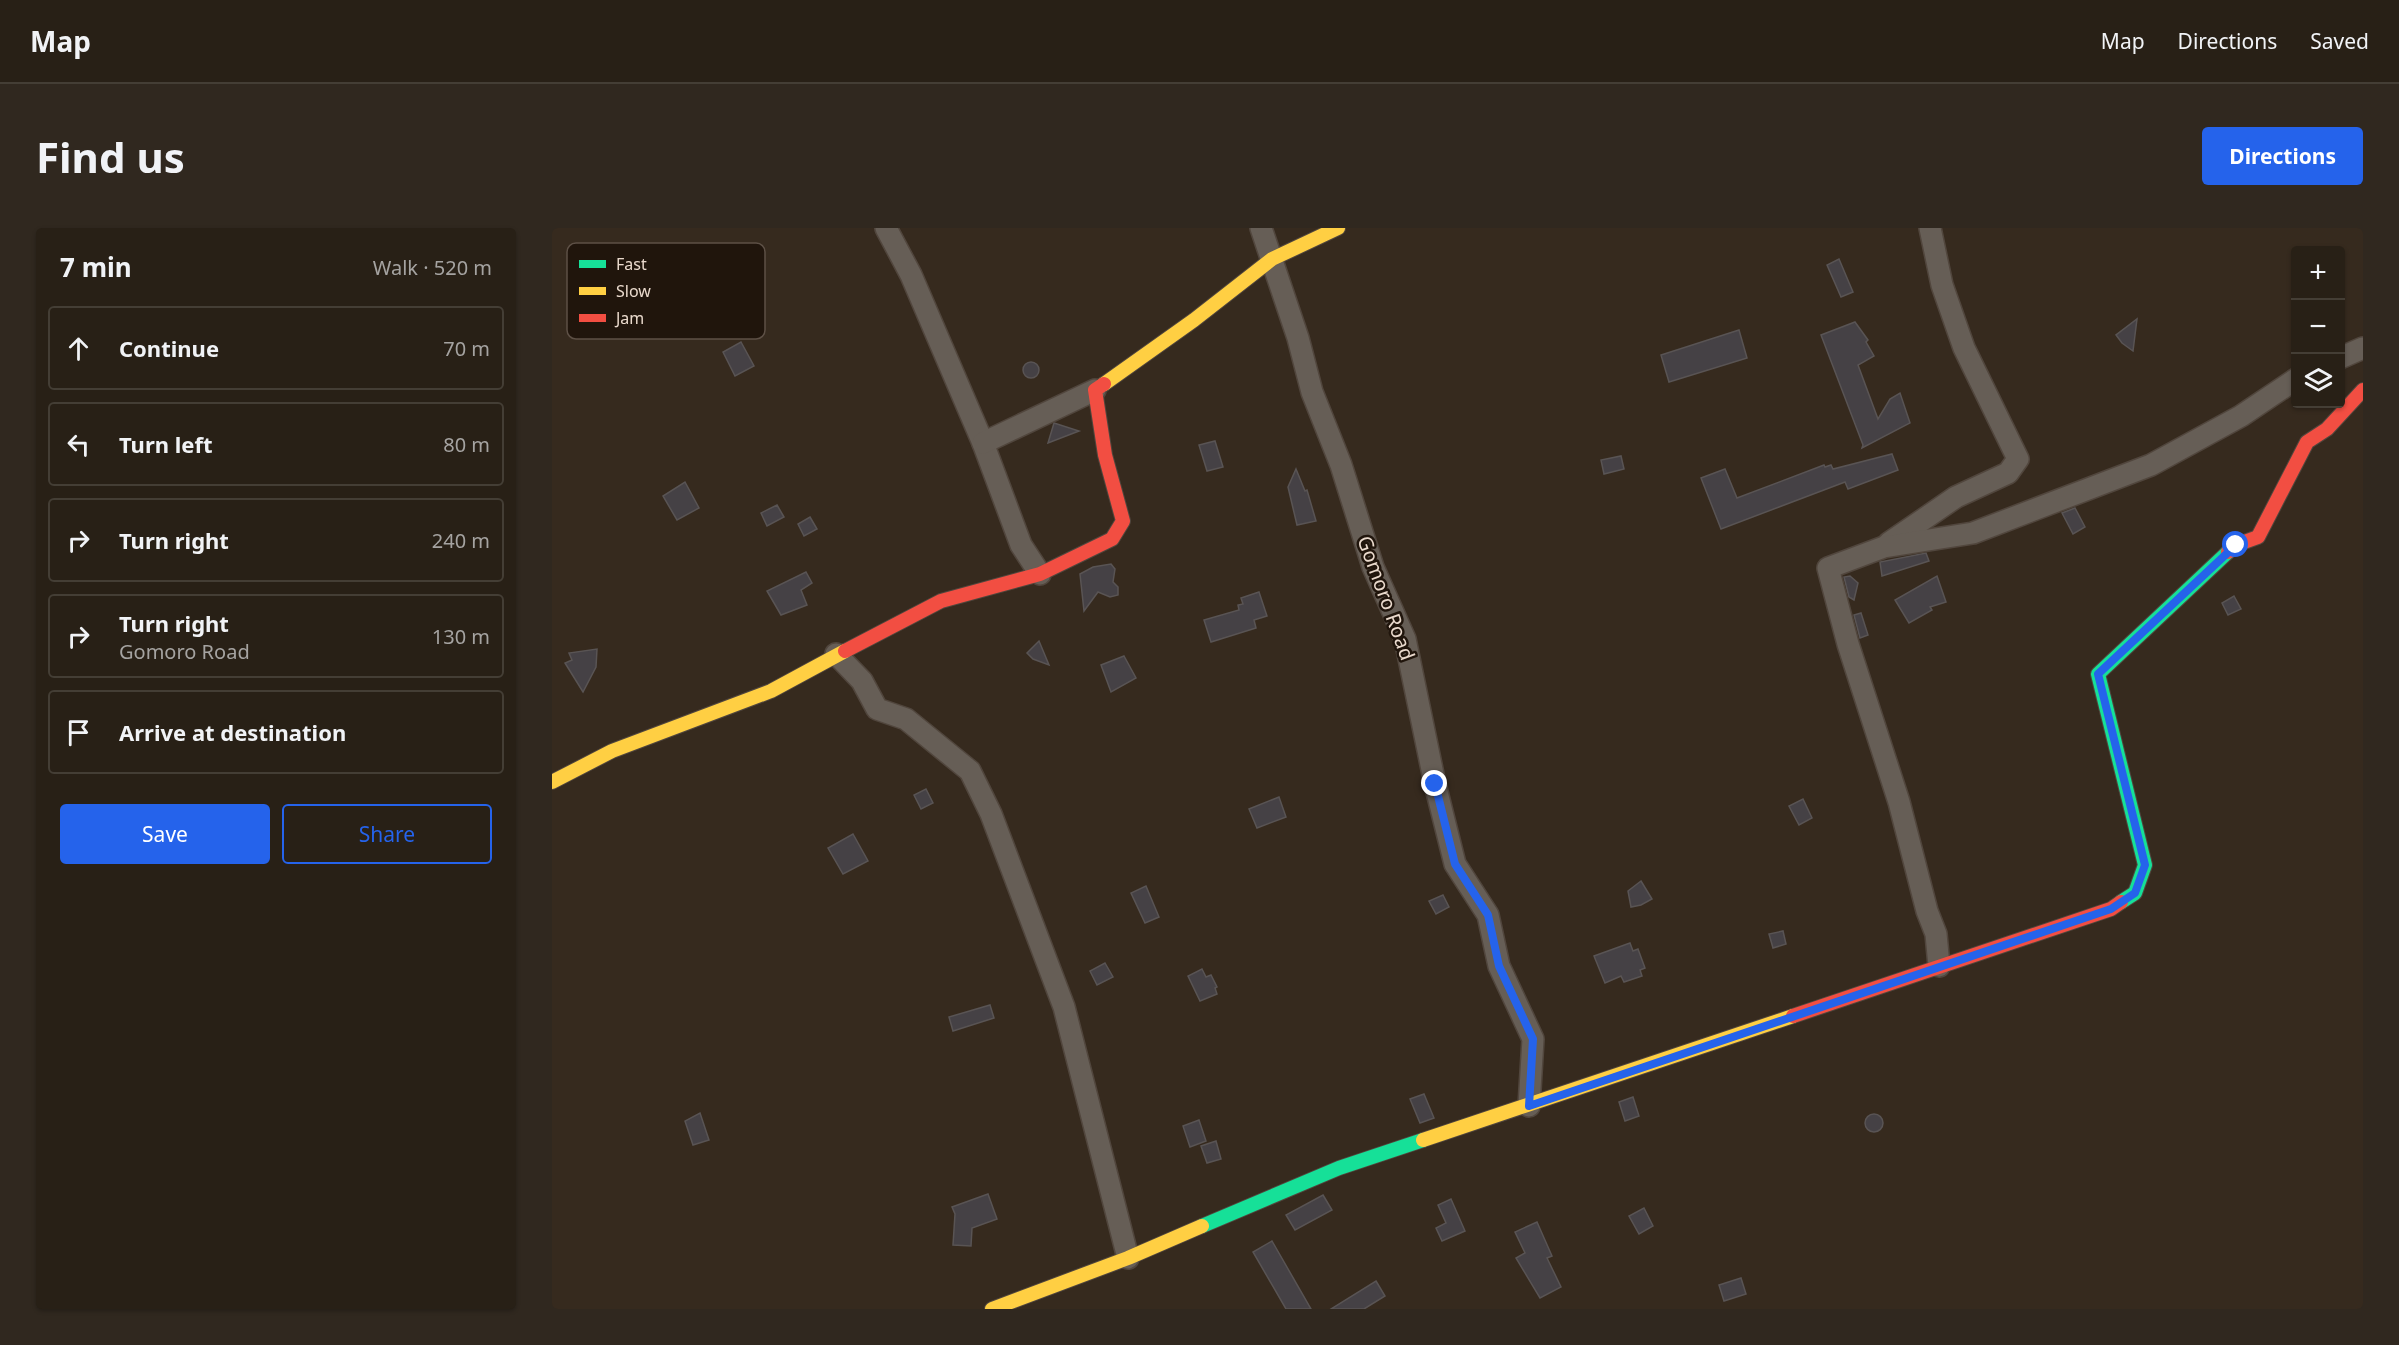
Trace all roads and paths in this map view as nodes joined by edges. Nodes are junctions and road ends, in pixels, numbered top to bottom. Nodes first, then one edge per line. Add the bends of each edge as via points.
1 (886, 228) edge
2 (1261, 228) edge
3 (1338, 228) edge
4 (1930, 228) edge
5 (1272, 259) junction
6 (2363, 348) edge
7 (2345, 356) edge
8 (2291, 382) edge
9 (1095, 390) junction
10 (2363, 390) edge
11 (983, 443) junction
12 (1884, 547) junction
13 (1040, 574) junction
14 (836, 654) junction
15 (552, 782) edge
16 (1940, 966) junction
17 (1529, 1106) junction
18 (1128, 1258) junction
19 (992, 1309) edge

1 - 11 street via 911,275
2 - 5 street, Gomoro Road
3 - 5 street
4 - 12 street via 1942,285 1964,348 2018,459 2008,473 1956,497
5 - 9 street
5 - 17 street, Gomoro Road via 1312,392 1341,465 1373,567 1405,639 1455,864 1488,915 1499,966 1533,1039
6 - 7 street
8 - 12 street via 2241,416 2151,465 1973,533
9 - 11 street
9 - 13 street via 1105,454 1123,521 1112,539
10 - 16 street via 2327,429 2307,442 2258,537 2236,545 2098,674 2145,865 2135,893 2111,909
11 - 13 street via 1021,545
12 - 16 street via 1828,568 1899,802 1936,934
13 - 14 street via 941,601
14 - 15 street via 771,691 612,750
14 - 18 street via 862,681 877,709 906,719 970,771 991,814 1064,1007
16 - 17 street
17 - 18 street via 1339,1168
18 - 19 street

